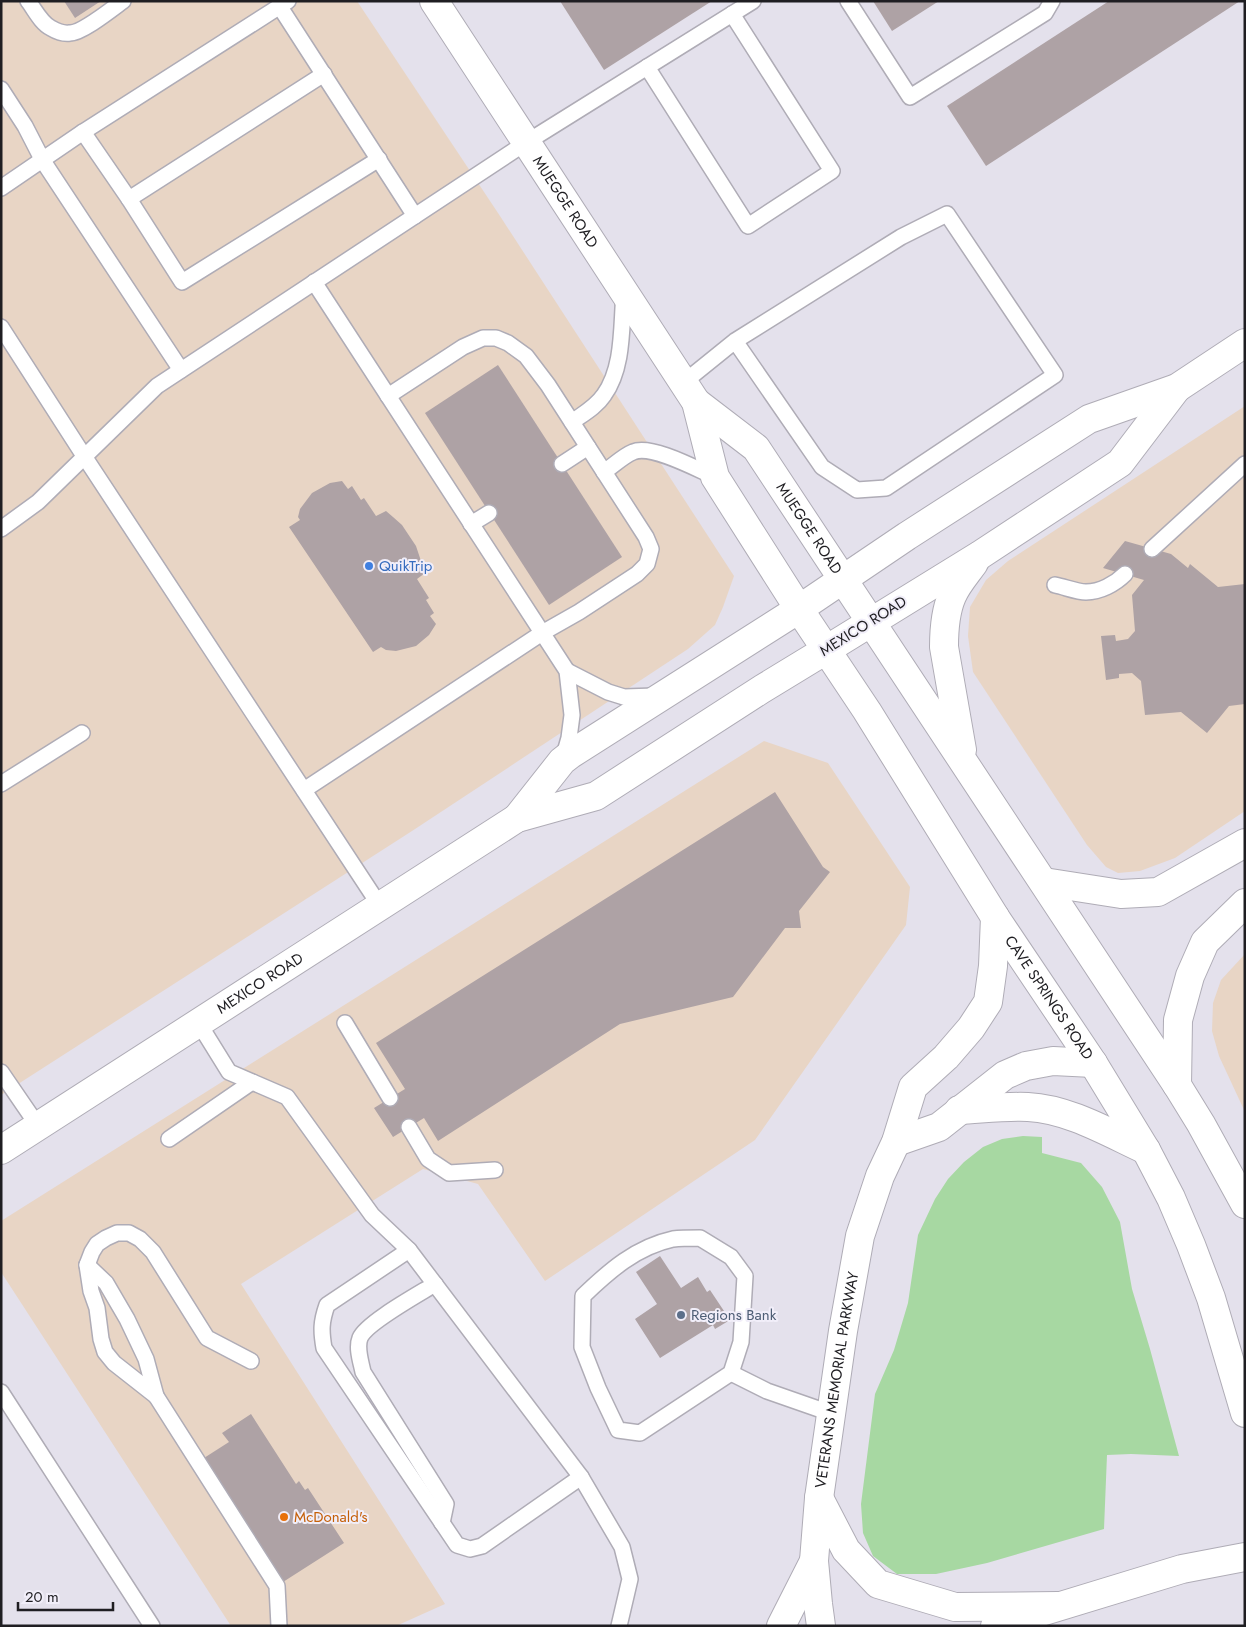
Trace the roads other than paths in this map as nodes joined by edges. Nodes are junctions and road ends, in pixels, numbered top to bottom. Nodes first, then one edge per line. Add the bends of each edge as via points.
1 (28, 1) edge
2 (123, 1) edge
3 (434, 1) edge
4 (753, 1) edge
5 (848, 1) edge
6 (1052, 1) edge
7 (284, 4) edge
8 (732, 14) junction
9 (647, 67) junction
10 (324, 74) junction
11 (1, 89) edge
12 (84, 132) junction
13 (526, 142) junction
14 (379, 159) junction
15 (43, 161) junction
16 (1, 188) edge
17 (129, 199) junction
18 (415, 216) junction
19 (314, 282) junction
20 (624, 292) junction
21 (1, 328) edge
22 (735, 341) junction
23 (1245, 343) edge
24 (181, 370) junction
25 (1178, 388) junction
26 (689, 392) junction
27 (388, 396) junction
28 (572, 422) junction
29 (588, 447) junction
30 (84, 456) junction
31 (562, 464) dead end
32 (1245, 464) edge
33 (604, 472) junction
34 (715, 477) junction
35 (489, 513) dead end
36 (472, 524) junction
37 (1, 529) edge
38 (1152, 549) dead end
39 (980, 555) junction
40 (1125, 574) dead end
41 (843, 579) junction
42 (1055, 585) dead end
43 (799, 609) junction
44 (872, 621) junction
45 (542, 633) junction
46 (826, 650) junction
47 (568, 671) junction
48 (661, 696) junction
49 (82, 733) dead end
50 (562, 761) junction
51 (964, 761) junction
52 (1, 784) edge
53 (304, 790) junction
54 (517, 818) junction
55 (1245, 843) edge
56 (1044, 882) junction
57 (1245, 902) edge
58 (380, 906) junction
59 (995, 917) junction
60 (198, 1022) junction
61 (345, 1023) dead end
62 (1093, 1063) junction
63 (1, 1072) edge
64 (252, 1082) junction
65 (1177, 1085) junction
66 (390, 1098) dead end
67 (959, 1110) junction
68 (38, 1126) junction
69 (408, 1127) dead end
70 (169, 1139) dead end
71 (896, 1142) junction
72 (1, 1150) edge
73 (1146, 1150) junction
74 (495, 1170) dead end
75 (1245, 1204) edge
76 (409, 1250) junction
77 (87, 1265) junction
78 (435, 1284) junction
79 (251, 1361) dead end
80 (731, 1373) junction
81 (1, 1392) edge
82 (156, 1396) junction
83 (1245, 1413) edge
84 (830, 1414) junction
85 (581, 1477) junction
86 (819, 1498) junction
87 (442, 1523) junction
88 (1245, 1557) edge
89 (814, 1561) junction
90 (1058, 1606) junction
91 (152, 1626) edge
92 (279, 1626) edge
93 (619, 1626) edge
94 (781, 1626) edge
95 (821, 1626) edge
96 (995, 1626) edge

1 - 2 lane via 49,28 71,34
3 - 13 main road, MUEGGE ROAD
4 - 8 lane
5 - 6 lane via 910,98 1045,13
7 - 10 lane
7 - 12 lane
8 - 9 lane
8 - 9 lane via 832,171 748,226
9 - 13 lane
10 - 14 lane
10 - 17 lane
11 - 15 lane
12 - 15 lane
12 - 17 lane
13 - 18 lane
13 - 20 main road, MUEGGE ROAD
14 - 17 lane via 182,282
14 - 18 lane
15 - 16 lane
15 - 24 lane
18 - 19 lane
19 - 24 lane
19 - 27 lane
20 - 26 main road, MUEGGE ROAD
20 - 28 lane via 617,366 605,395
21 - 30 lane
22 - 22 lane via 901,237 947,214 1055,375 886,488 857,490 822,467
22 - 26 lane
23 - 25 main road, MEXICO ROAD
24 - 30 lane via 157,386
25 - 39 main road, MEXICO ROAD via 1120,463
25 - 41 main road, MEXICO ROAD via 1089,419
26 - 34 main road, MUEGGE ROAD
26 - 41 main road, MUEGGE ROAD via 756,448
27 - 28 lane via 463,347 483,338 496,338 508,342 526,356
27 - 36 lane
28 - 29 lane
29 - 31 lane
29 - 33 lane
30 - 37 lane via 38,502
30 - 53 lane
32 - 38 lane
33 - 34 lane via 641,450 659,453
33 - 45 lane via 646,537 651,549 647,564 629,580
34 - 43 main road, MUEGGE ROAD
35 - 36 lane
36 - 45 lane
39 - 44 main road, MEXICO ROAD
39 - 51 main road via 952,594 944,635
40 - 42 lane via 1105,588 1086,592
41 - 43 main road, MEXICO ROAD
41 - 44 main road, MUEGGE ROAD
43 - 46 main road, CAVE SPRINGS ROAD
43 - 48 main road, MEXICO ROAD
44 - 46 main road, MEXICO ROAD
44 - 51 main road
45 - 47 lane
45 - 53 lane
46 - 54 main road, MEXICO ROAD via 596,796
46 - 59 main road, CAVE SPRINGS ROAD
47 - 48 lane via 624,697
47 - 50 lane via 572,715
48 - 50 main road, MEXICO ROAD
49 - 52 lane
50 - 54 main road, MEXICO ROAD
51 - 56 main road
53 - 58 lane
54 - 58 main road, MEXICO ROAD
55 - 56 main road via 1158,892 1121,894
56 - 65 main road
57 - 65 main road via 1205,942 1190,976 1178,1020
58 - 60 main road, MEXICO ROAD
59 - 62 main road, CAVE SPRINGS ROAD
59 - 71 main road, VETERANS MEMORIAL PARKWAY via 988,1002 946,1057 913,1087
60 - 64 lane via 229,1072
60 - 68 main road, MEXICO ROAD
61 - 66 lane
62 - 67 main road via 1053,1061 1026,1066 1005,1076
62 - 73 main road, CAVE SPRINGS ROAD
63 - 68 lane
64 - 70 lane
64 - 76 lane via 287,1097 372,1215
65 - 75 main road
67 - 71 main road via 939,1127
67 - 73 main road via 1028,1107 1060,1113
68 - 72 main road, MEXICO ROAD
69 - 74 lane via 428,1159 449,1173
71 - 84 main road, VETERANS MEMORIAL PARKWAY via 880,1176 860,1236
73 - 83 main road, CAVE SPRINGS ROAD via 1191,1245 1214,1307
76 - 78 lane
76 - 87 lane via 327,1305 321,1330 324,1348
77 - 79 lane via 92,1252 106,1238 129,1233 140,1239 159,1260 207,1338
77 - 82 lane via 106,1283 127,1319 146,1359
77 - 82 lane via 90,1291 98,1308 100,1339 106,1352 124,1372
78 - 85 lane
78 - 87 lane via 369,1326 360,1338 359,1352 363,1372 446,1504
80 - 80 lane via 640,1433 618,1430 582,1347 583,1296 609,1271 640,1250 673,1239 700,1238 730,1257 745,1276 741,1342
80 - 84 lane
81 - 91 lane
82 - 92 lane via 277,1586
84 - 86 main road, VETERANS MEMORIAL PARKWAY
85 - 87 lane via 482,1546 470,1549 457,1544
85 - 93 lane via 622,1547 630,1579
86 - 89 main road, VETERANS MEMORIAL PARKWAY
86 - 90 main road via 846,1550 878,1584 955,1607
88 - 90 main road via 1182,1569
89 - 94 main road
89 - 95 main road, VETERANS MEMORIAL PARKWAY
90 - 96 main road

